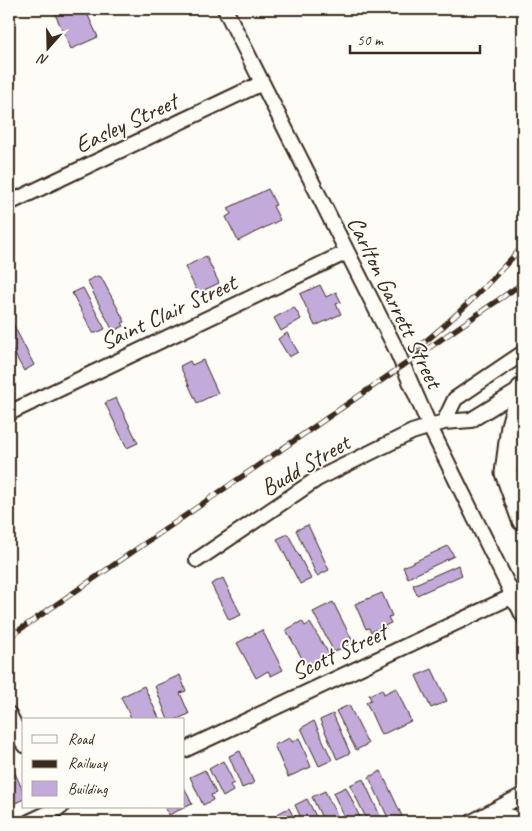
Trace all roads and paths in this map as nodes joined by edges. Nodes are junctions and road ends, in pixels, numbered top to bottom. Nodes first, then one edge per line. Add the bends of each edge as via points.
1 (225, 9) edge
2 (262, 83) junction
3 (9, 203) edge
4 (347, 252) junction
5 (523, 353) edge
6 (522, 388) edge
7 (9, 413) edge
8 (444, 422) junction
9 (430, 427) junction
10 (523, 520) edge
11 (197, 560) dead end
12 (518, 600) edge
13 (523, 616) edge
14 (9, 714) edge
15 (22, 741) edge
16 (185, 750) edge
17 (523, 795) edge
18 (58, 812) edge
19 (494, 812) junction
20 (523, 820) edge
21 (29, 822) edge
22 (472, 822) edge

1 - 2 street, Carlton Garrett Street
2 - 3 street, Easley Street
2 - 4 street, Carlton Garrett Street
4 - 7 street, Saint Clair Street
4 - 9 street, Carlton Garrett Street via 395,347
5 - 8 street via 455,399
6 - 8 street, Budd Street via 471,420
6 - 10 main road via 512,426 506,473
8 - 9 street, Budd Street
9 - 11 street, Budd Street via 412,432 317,479
9 - 12 street, Carlton Garrett Street
12 - 13 street, Carlton Garrett Street
12 - 16 street, Scott Street
14 - 15 street
17 - 19 street
18 - 21 street
19 - 20 street
19 - 22 street

